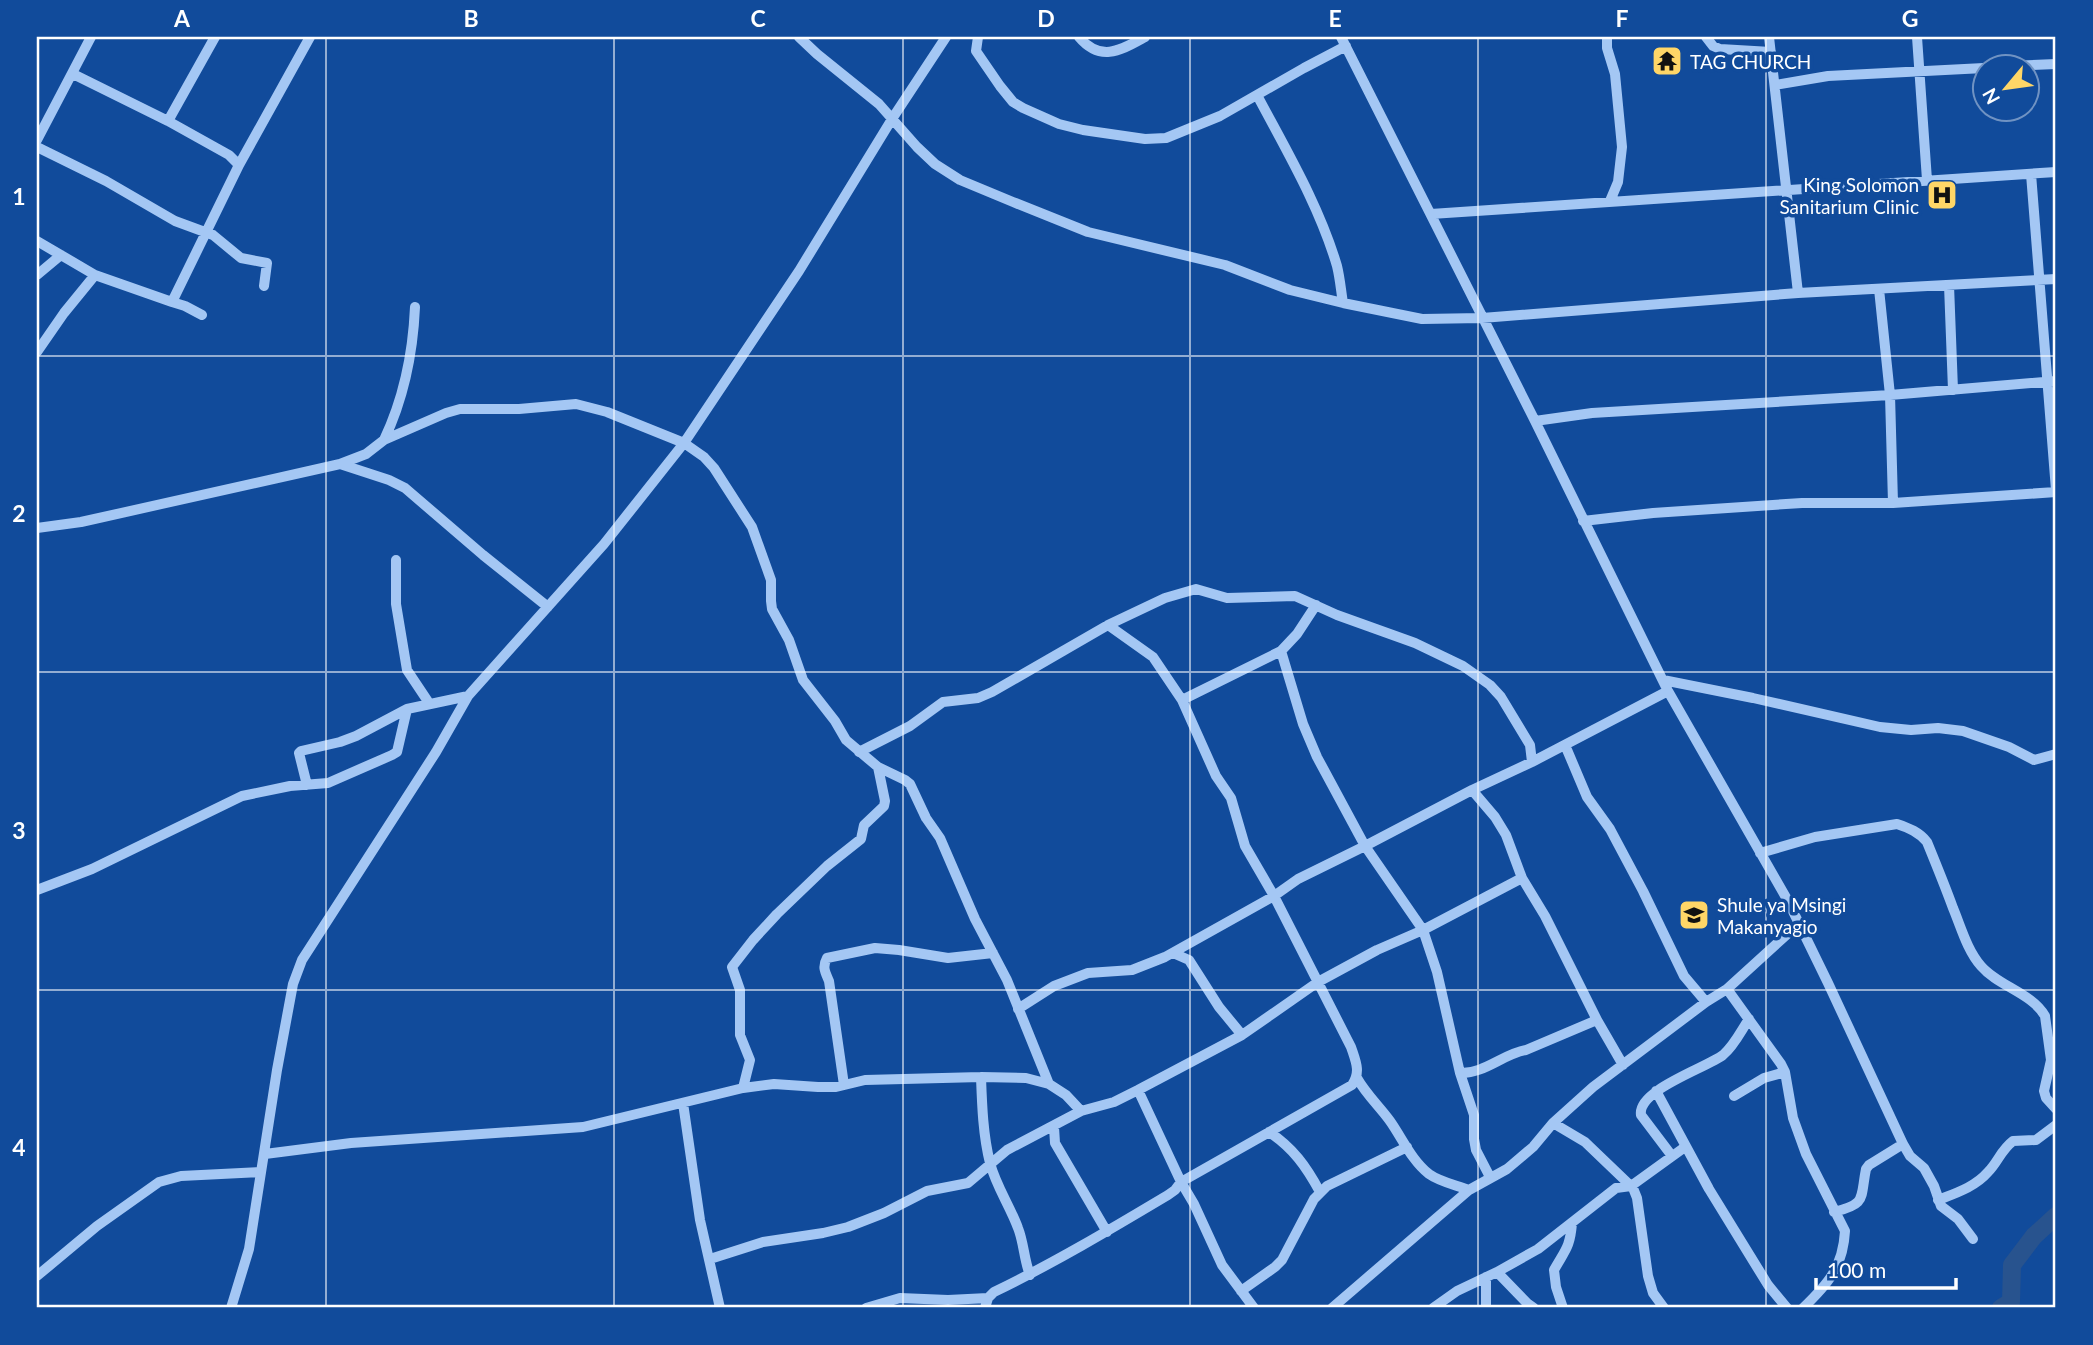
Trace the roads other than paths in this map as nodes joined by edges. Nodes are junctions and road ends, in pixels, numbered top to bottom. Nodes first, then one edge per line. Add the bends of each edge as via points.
1 (91, 37) edge
2 (215, 37) edge
3 (310, 37) edge
4 (799, 37) edge
5 (946, 37) edge
6 (978, 37) edge
7 (1079, 37) edge
8 (1145, 37) edge
9 (1607, 37) edge
10 (1706, 37) edge
11 (1769, 37) edge
12 (1917, 37) edge
13 (1343, 41) edge
14 (1771, 52) junction
15 (1970, 69) edge
16 (1919, 72) junction
17 (73, 74) junction
18 (1775, 85) junction
19 (1257, 94) junction
20 (892, 119) junction
21 (168, 121) junction
22 (37, 140) edge
23 (37, 147) edge
24 (239, 165) junction
25 (2056, 172) edge
26 (2031, 174) junction
27 (1927, 180) junction
28 (1786, 189) junction
29 (1610, 201) junction
30 (1431, 214) junction
31 (205, 232) junction
32 (37, 241) edge
33 (61, 255) junction
34 (37, 275) edge
35 (96, 275) junction
36 (2056, 279) edge
37 (2039, 280) junction
38 (1949, 285) junction
39 (264, 286) dead end
40 (1879, 289) junction
41 (1798, 293) junction
42 (172, 302) junction
43 (1343, 303) junction
44 (415, 307) dead end
45 (202, 316) dead end
46 (1482, 318) junction
47 (37, 352) edge
48 (2052, 382) edge
49 (1953, 390) junction
50 (1889, 395) junction
51 (1535, 421) junction
52 (384, 440) junction
53 (684, 443) junction
54 (340, 464) junction
55 (2056, 491) edge
56 (1894, 503) junction
57 (1583, 521) junction
58 (37, 528) edge
59 (396, 560) dead end
60 (1315, 605) junction
61 (548, 607) junction
62 (1108, 625) junction
63 (1281, 650) junction
64 (1665, 686) junction
65 (468, 696) junction
66 (1182, 700) junction
67 (429, 703) junction
68 (407, 709) junction
69 (1565, 745) junction
70 (859, 752) junction
71 (2056, 754) edge
72 (1532, 762) junction
73 (878, 767) junction
74 (307, 785) junction
75 (1472, 790) junction
76 (1365, 846) junction
77 (1760, 853) junction
78 (1522, 878) junction
79 (37, 890) edge
80 (1274, 896) junction
81 (1794, 928) dead end
82 (1423, 930) junction
83 (993, 953) junction
84 (1173, 953) junction
85 (1318, 982) junction
86 (1727, 989) junction
87 (1706, 1002) junction
88 (1018, 1009) junction
89 (1749, 1019) junction
90 (1597, 1020) junction
91 (1242, 1035) junction
92 (1623, 1065) junction
93 (1785, 1072) junction
94 (1461, 1073) junction
95 (981, 1077) junction
96 (1356, 1078) junction
97 (1049, 1084) junction
98 (844, 1085) junction
99 (743, 1088) junction
100 (1138, 1090) junction
101 (1656, 1091) junction
102 (1734, 1096) dead end
103 (683, 1103) junction
104 (2056, 1109) edge
105 (1081, 1111) junction
106 (1291, 1120) junction
107 (1553, 1123) junction
108 (2056, 1125) edge
109 (1054, 1127) junction
110 (1269, 1132) junction
111 (1283, 1142) junction
112 (1903, 1144) junction
113 (1407, 1147) junction
114 (1685, 1147) junction
115 (265, 1154) junction
116 (1672, 1156) junction
117 (990, 1163) junction
118 (260, 1172) junction
119 (1490, 1178) junction
120 (1181, 1182) junction
121 (1631, 1186) junction
122 (1469, 1190) junction
123 (1320, 1192) junction
124 (1938, 1200) junction
125 (1834, 1212) junction
126 (1572, 1223) junction
127 (1107, 1231) junction
128 (1973, 1239) dead end
129 (710, 1259) junction
130 (1491, 1274) junction
131 (1030, 1275) junction
132 (37, 1276) edge
133 (1241, 1291) junction
134 (987, 1303) edge
135 (231, 1308) edge
136 (720, 1308) edge
137 (866, 1308) edge
138 (1254, 1308) edge
139 (1332, 1308) edge
140 (1433, 1308) edge
141 (1486, 1308) edge
142 (1534, 1308) edge
143 (1563, 1308) edge
144 (1664, 1308) edge
145 (1787, 1308) edge
146 (1803, 1308) edge

1 - 17 street
2 - 21 street
3 - 24 street
4 - 20 street
5 - 20 street
6 - 19 street via 976,51 1013,102 1083,130 1166,138 1220,116
7 - 8 street via 1107,53
9 - 29 street via 1622,147 1618,182
10 - 14 street via 1720,49
11 - 14 street
12 - 16 street
13 - 19 street
13 - 30 street
14 - 18 street
15 - 16 street
16 - 18 street via 1828,76
16 - 27 street
17 - 21 street
17 - 22 street
18 - 28 street
19 - 43 street via 1325,229
20 - 43 street via 934,164 960,180 1068,225 1225,265 1290,290
20 - 53 street via 799,271
21 - 24 street
23 - 31 street via 175,221
24 - 31 street
25 - 26 street
26 - 27 street
26 - 37 street
27 - 28 street
28 - 29 street
28 - 41 street
29 - 30 street
30 - 46 street
31 - 39 street via 241,258 267,263
31 - 42 street
32 - 33 street
33 - 34 street
33 - 35 street
35 - 42 street
35 - 47 street
36 - 37 street
37 - 38 street
37 - 48 street
38 - 40 street
38 - 49 street
40 - 41 street
40 - 50 street
41 - 46 street
42 - 45 street
43 - 46 street via 1422,319
44 - 52 street via 402,391
46 - 51 street
48 - 49 street
48 - 55 street
49 - 50 street
50 - 51 street
50 - 56 street
51 - 57 street
52 - 53 street via 460,409 576,404
52 - 54 street via 366,454
53 - 61 street
53 - 70 street via 714,468 752,527 771,580 772,609 803,680
54 - 58 street
54 - 61 street via 405,488
55 - 56 street
56 - 57 street via 1802,502
57 - 64 street
59 - 67 street via 396,604 407,670
60 - 62 street via 1295,596 1227,598 1196,589
60 - 63 street
60 - 72 street via 1415,643 1490,685 1530,745
61 - 65 street
62 - 66 street via 1153,657
62 - 70 street via 992,692 943,702 910,726
63 - 66 street
63 - 76 street via 1317,757
64 - 69 street
64 - 71 street via 1753,698 1880,727 1963,732 2034,760
64 - 77 street
65 - 67 street
65 - 115 street via 302,960 293,984
66 - 80 street via 1216,776 1231,798 1245,846
67 - 68 street
68 - 74 street via 395,754 328,783
68 - 74 street via 356,736 301,751
69 - 72 street
69 - 87 street via 1587,797 1610,830 1684,976
70 - 73 street
72 - 75 street
73 - 83 street via 910,784
73 - 99 street via 884,806 864,825 861,839 787,905 732,967 740,990 740,1035 750,1060
74 - 79 street via 242,796 92,869
75 - 76 street
75 - 78 street via 1506,835
76 - 80 street via 1298,878
76 - 82 street
77 - 104 street via 1815,837 1897,824 1921,835 1980,965 2045,1016 2051,1059 2044,1091
77 - 112 street via 1788,901
78 - 82 street
78 - 90 street
80 - 84 street
80 - 85 street
81 - 86 street
82 - 85 street
82 - 94 street
83 - 88 street
83 - 98 street via 948,958 875,948 827,958 824,970 830,981
84 - 88 street via 1132,970 1088,973 1054,986
84 - 91 street via 1192,964
85 - 91 street
85 - 96 street via 1351,1047 1358,1068
86 - 87 street
86 - 89 street
87 - 92 street
88 - 97 street
89 - 93 street
89 - 101 street via 1720,1057
90 - 92 street
90 - 94 street via 1478,1071
91 - 100 street
92 - 107 street
93 - 102 street via 1764,1078
93 - 125 street via 1797,1130
94 - 119 street via 1474,1115 1476,1150
95 - 97 street via 1026,1078
95 - 98 street via 865,1080
95 - 117 street
96 - 106 street via 1352,1085
96 - 113 street
97 - 105 street
98 - 99 street
99 - 103 street
100 - 105 street
100 - 120 street
101 - 114 street
101 - 116 street via 1642,1103 1641,1115
103 - 115 street via 583,1127 351,1143
103 - 129 street
105 - 109 street
106 - 110 street
106 - 111 street
107 - 119 street via 1533,1147
107 - 121 street via 1585,1142
108 - 124 street via 2036,1140 2013,1141 1989,1172 1965,1190
109 - 117 street
109 - 127 street via 1055,1143
110 - 111 street
110 - 120 street
111 - 123 street via 1303,1162
112 - 124 street via 1924,1168
112 - 125 street via 1869,1165 1857,1205
113 - 122 street via 1426,1172
113 - 123 street via 1349,1173
114 - 116 street
114 - 145 street via 1768,1285
115 - 118 street
116 - 121 street
117 - 129 street via 968,1183 927,1191 848,1227 763,1242
117 - 131 street via 1017,1225
118 - 132 street via 181,1176 159,1182
118 - 135 street via 249,1249
119 - 122 street
120 - 127 street via 1168,1195
120 - 133 street via 1222,1265
121 - 126 street via 1616,1188
121 - 144 street via 1637,1198 1648,1276
122 - 139 street
123 - 133 street via 1282,1260
124 - 128 street
125 - 146 street via 1843,1225 1844,1244 1831,1279
126 - 130 street via 1538,1249
126 - 143 street via 1571,1240 1554,1270
127 - 131 street
129 - 136 street
130 - 140 street
130 - 141 street
130 - 142 street
131 - 134 street via 994,1292
133 - 138 street
134 - 137 street via 900,1298

